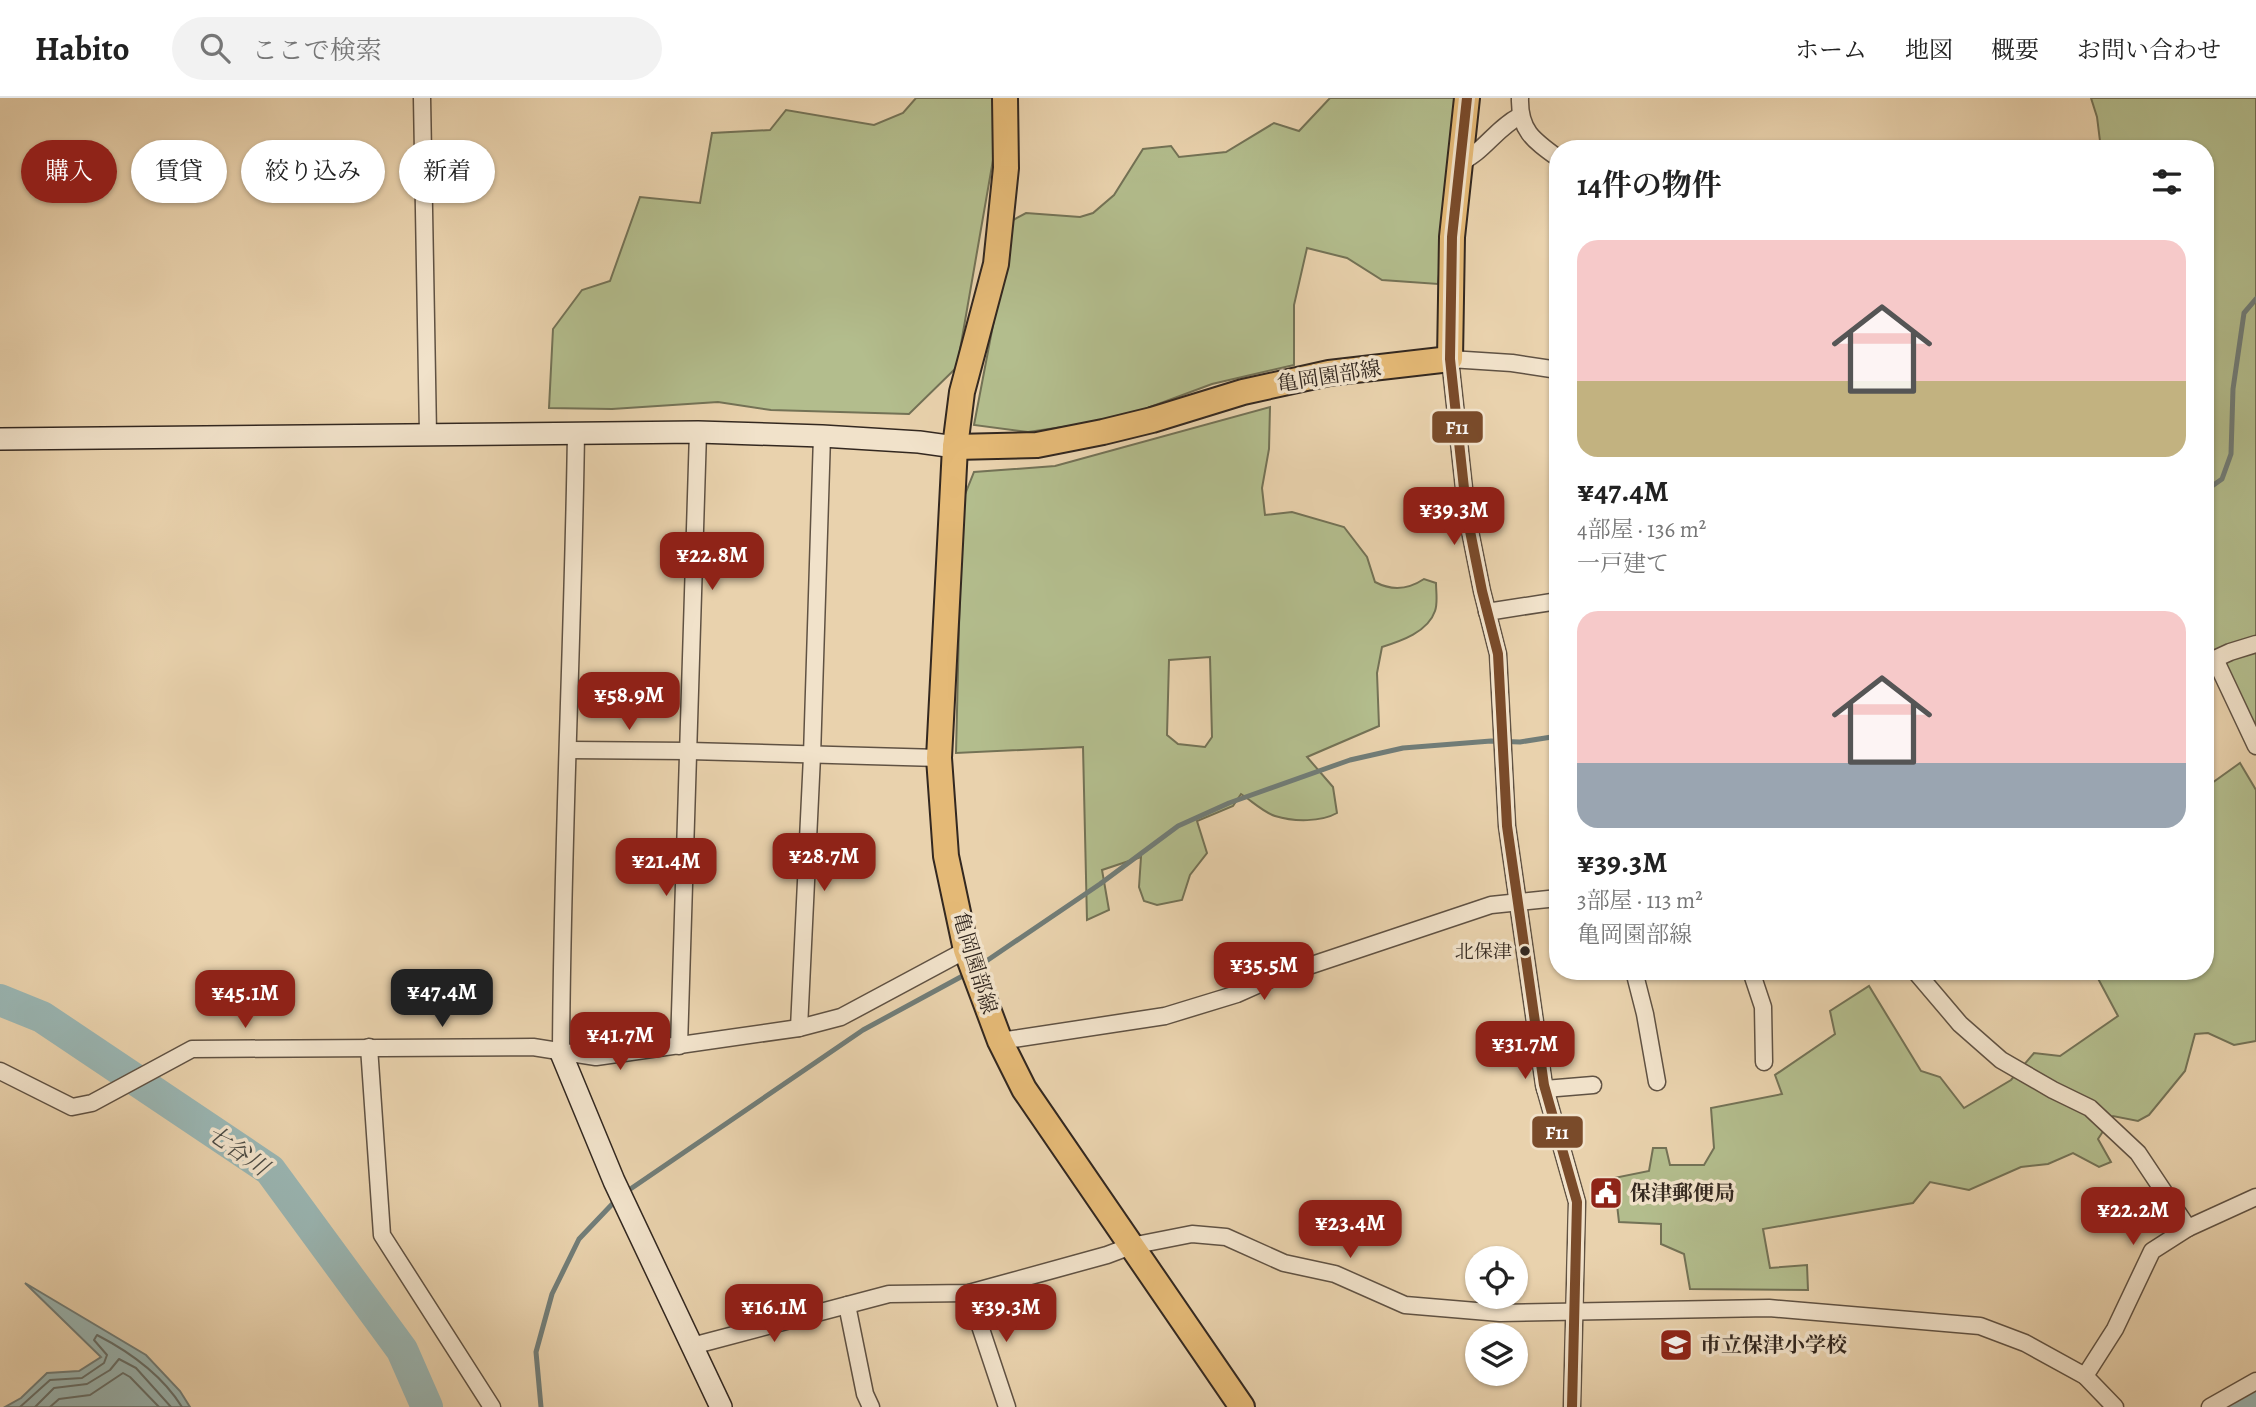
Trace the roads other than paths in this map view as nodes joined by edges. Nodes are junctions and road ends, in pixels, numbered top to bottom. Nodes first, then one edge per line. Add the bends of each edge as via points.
1 (422, 98) edge
2 (1005, 98) edge
3 (1467, 98) edge
4 (1520, 98) edge
5 (1520, 116) junction
6 (1549, 152) edge
7 (1460, 163) junction
8 (1450, 359) junction
9 (1549, 369) edge
10 (698, 432) junction
11 (576, 433) junction
12 (428, 434) junction
13 (822, 436) junction
14 (0, 439) edge
15 (955, 447) junction
16 (1549, 602) edge
17 (1487, 612) junction
18 (2256, 644) edge
19 (2214, 659) edge
20 (2214, 668) edge
21 (2256, 746) edge
22 (569, 750) junction
23 (689, 751) junction
24 (811, 755) junction
25 (939, 758) junction
26 (1549, 899) edge
27 (1518, 902) junction
28 (967, 953) junction
29 (1636, 980) edge
30 (1754, 980) edge
31 (1923, 980) edge
32 (799, 1028) junction
33 (1000, 1041) junction
34 (679, 1046) junction
35 (369, 1047) junction
36 (561, 1053) junction
37 (1764, 1062) dead end
38 (0, 1071) edge
39 (1657, 1082) dead end
40 (1593, 1085) dead end
41 (1545, 1090) junction
42 (2256, 1197) edge
43 (2188, 1228) junction
44 (1131, 1246) junction
45 (969, 1293) junction
46 (847, 1305) junction
47 (1576, 1310) junction
48 (692, 1346) junction
49 (2085, 1376) junction
50 (2256, 1381) edge
51 (492, 1407) edge
52 (721, 1407) edge
53 (871, 1407) edge
54 (1007, 1407) edge
55 (1241, 1407) edge
56 (1572, 1407) edge
57 (2115, 1407) edge
58 (2210, 1407) edge

1 - 12 street
2 - 15 main road, 亀岡園部線 via 1006,168 996,264 962,392
3 - 7 main road
4 - 5 street
5 - 6 street via 1534,141
5 - 7 street
7 - 8 main road via 1452,237
8 - 9 street
8 - 15 main road, 亀岡園部線 via 1329,373 1037,445
8 - 17 street via 1467,516
10 - 11 street
10 - 13 street
10 - 23 street
11 - 12 street
11 - 22 street
12 - 14 street
13 - 15 street
13 - 24 street
15 - 25 main road, 亀岡園部線
16 - 17 street
17 - 27 street via 1498,654 1507,826
18 - 19 street
20 - 21 street
22 - 23 street
22 - 36 street
23 - 24 street
23 - 34 street
24 - 25 street
24 - 32 street
25 - 28 main road, 亀岡園部線 via 946,856
26 - 27 street
27 - 33 street via 1491,905 1417,928 1166,1016
27 - 41 street
28 - 32 street via 841,1017
28 - 33 main road, 亀岡園部線
29 - 39 street
30 - 37 street via 1763,1007
31 - 43 street via 1960,1024 2001,1060 2090,1108 2138,1153
32 - 34 street
33 - 44 main road, 亀岡園部線 via 1024,1089
34 - 36 street via 596,1057
35 - 36 street via 533,1047
35 - 38 street via 192,1049 92,1103 72,1107
35 - 51 street via 382,1235
36 - 48 street via 614,1181
40 - 41 street
41 - 47 street via 1577,1202
42 - 43 street
43 - 49 street via 2152,1251 2115,1329
44 - 45 street
44 - 47 street via 1192,1234 1226,1237 1284,1263 1335,1274 1405,1305 1500,1312
44 - 55 main road, 亀岡園部線
45 - 46 street via 888,1294
45 - 54 street
46 - 48 street
46 - 53 street
47 - 49 street via 1769,1308 1980,1326 2025,1343
47 - 56 street
48 - 52 street
49 - 57 street
50 - 58 street

